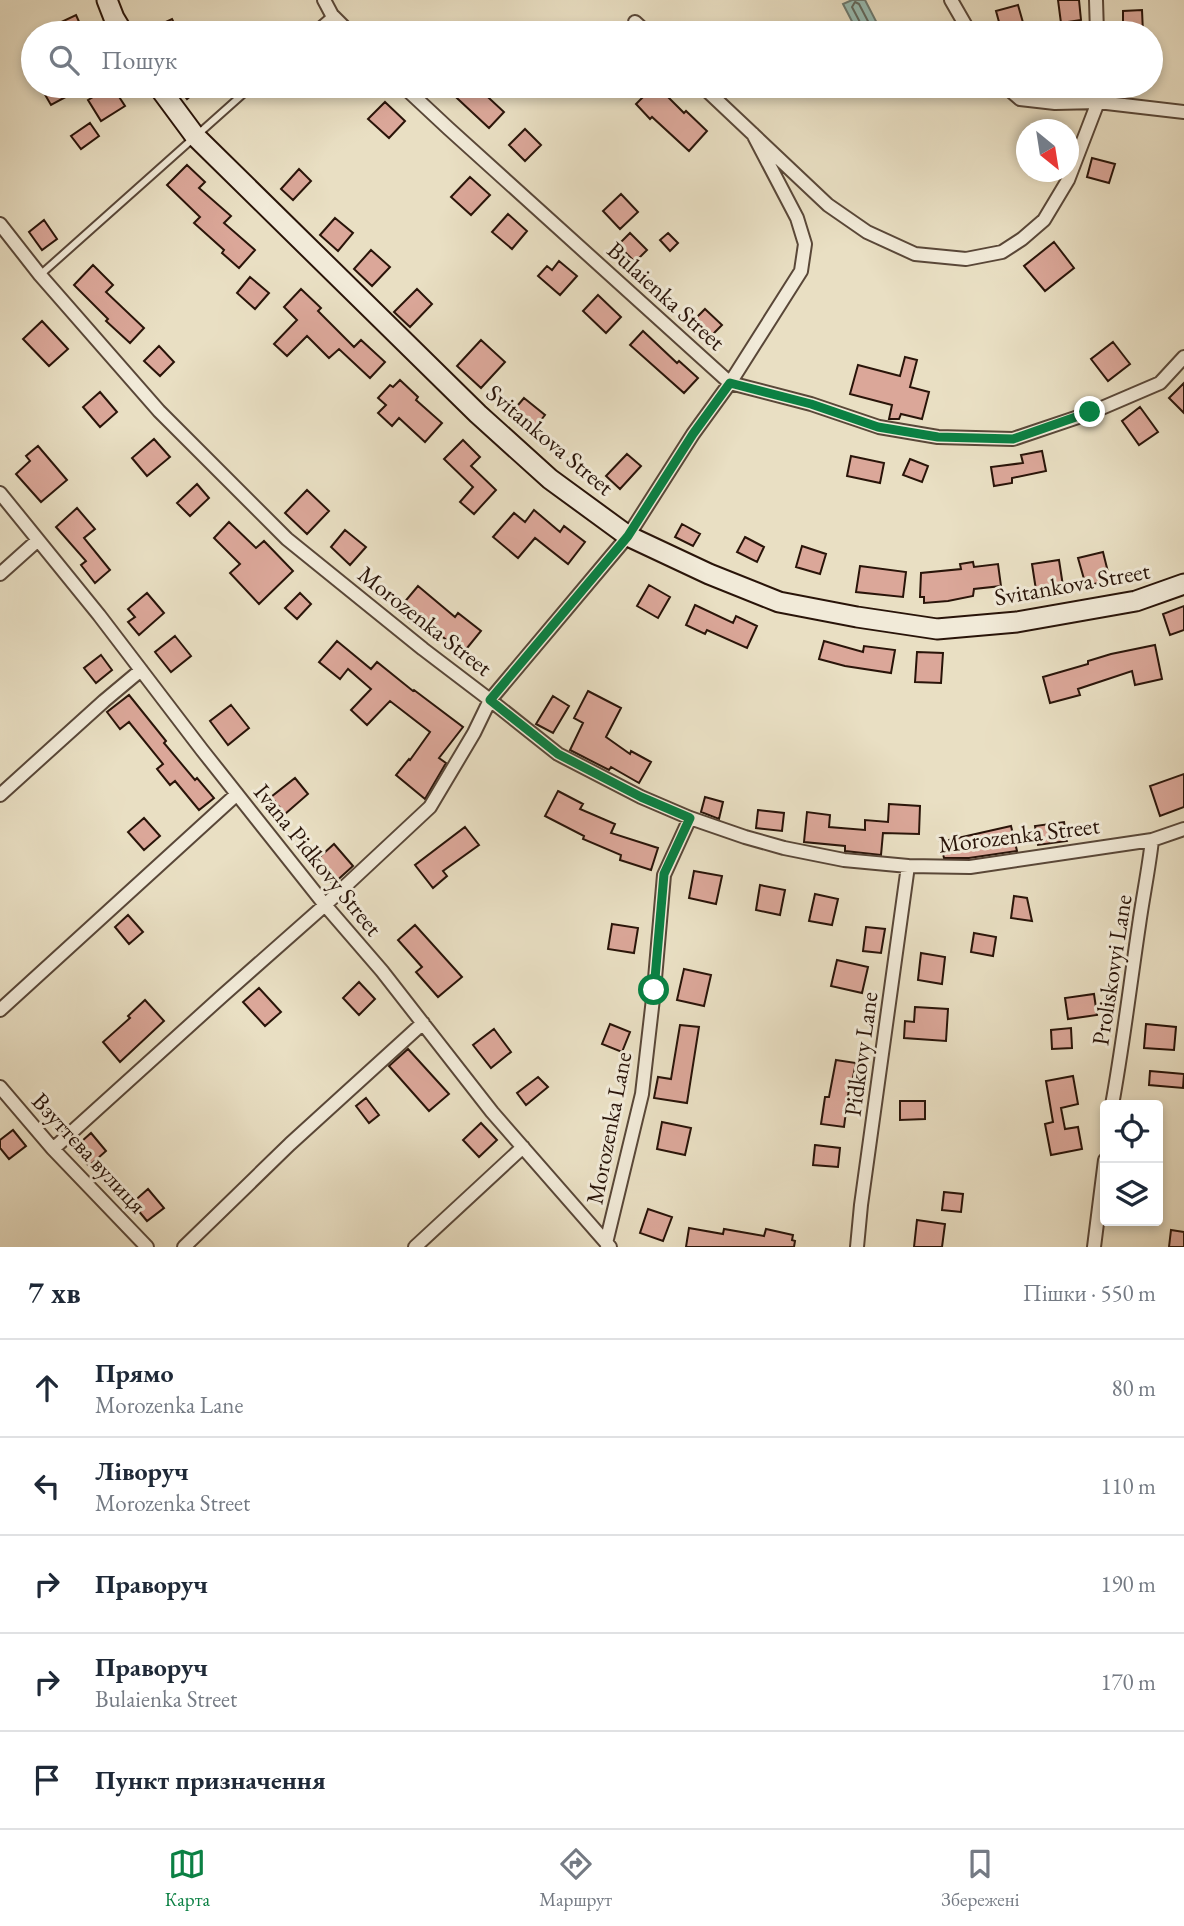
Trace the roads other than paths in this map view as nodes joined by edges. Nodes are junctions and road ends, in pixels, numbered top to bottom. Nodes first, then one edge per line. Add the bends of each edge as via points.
1 (107, 0) edge
2 (324, 0) edge
3 (951, 0) edge
4 (1096, 0) edge
5 (332, 15) junction
6 (116, 21) edge
7 (325, 21) edge
8 (338, 21) edge
9 (963, 21) edge
10 (1097, 21) edge
11 (167, 98) edge
12 (238, 98) edge
13 (416, 98) edge
14 (715, 98) edge
15 (1019, 98) edge
16 (1098, 98) edge
17 (1098, 102) junction
18 (1184, 112) edge
19 (753, 134) junction
20 (195, 136) junction
21 (0, 224) edge
22 (40, 275) junction
23 (1184, 357) edge
24 (730, 383) junction
25 (0, 493) edge
26 (628, 536) junction
27 (38, 540) junction
28 (0, 574) edge
29 (1184, 584) edge
30 (141, 670) junction
31 (490, 700) junction
32 (237, 794) junction
33 (0, 795) edge
34 (690, 818) junction
35 (1184, 829) edge
36 (1152, 840) junction
37 (908, 866) junction
38 (325, 905) junction
39 (0, 1010) edge
40 (423, 1023) junction
41 (0, 1087) edge
42 (1113, 1100) edge
43 (523, 1147) junction
44 (53, 1149) junction
45 (1105, 1163) edge
46 (608, 1245) edge
47 (147, 1247) edge
48 (184, 1247) edge
49 (415, 1247) edge
50 (857, 1247) edge
51 (1094, 1247) edge

1 - 6 street
2 - 5 street
3 - 9 street
4 - 10 street
5 - 7 lane
5 - 8 street
11 - 20 street, Svitankova Street
12 - 20 lane
13 - 24 street, Bulaienka Street
14 - 19 street
15 - 17 street
16 - 17 street
17 - 18 street
17 - 19 street via 1068,180 1044,220 1002,252 966,260 915,254 867,233 828,205
19 - 24 street via 806,244 801,271
20 - 22 lane
20 - 26 street, Svitankova Street via 478,414 550,479
21 - 22 street, Morozenka Street
22 - 31 street, Morozenka Street via 159,411 287,539
23 - 24 street, Bulaienka Street via 1160,383 1013,439 938,437 878,427
24 - 26 street
25 - 27 street, Ivana Pidkovy Street
26 - 29 street, Svitankova Street via 779,602 937,629 1017,622 1122,604
26 - 31 street
27 - 28 street
27 - 30 street, Ivana Pidkovy Street
30 - 32 street, Ivana Pidkovy Street
30 - 33 street
31 - 34 street, Morozenka Street via 558,754
31 - 38 street via 430,807
32 - 38 street, Ivana Pidkovy Street
32 - 39 street
34 - 37 street, Morozenka Street via 784,848
34 - 46 street, Morozenka Lane via 664,874 642,1094
35 - 36 street, Morozenka Street
36 - 37 street, Morozenka Street via 970,867
36 - 42 street, Proliskovyi Lane
37 - 50 street, Pidkovy Lane
38 - 40 street, Ivana Pidkovy Street
38 - 44 street
40 - 43 street, Ivana Pidkovy Street
40 - 48 street
41 - 44 street, Взуттєва вулиця
43 - 46 street, Ivana Pidkovy Street
43 - 49 street
44 - 47 street, Взуттєва вулиця
45 - 51 street

